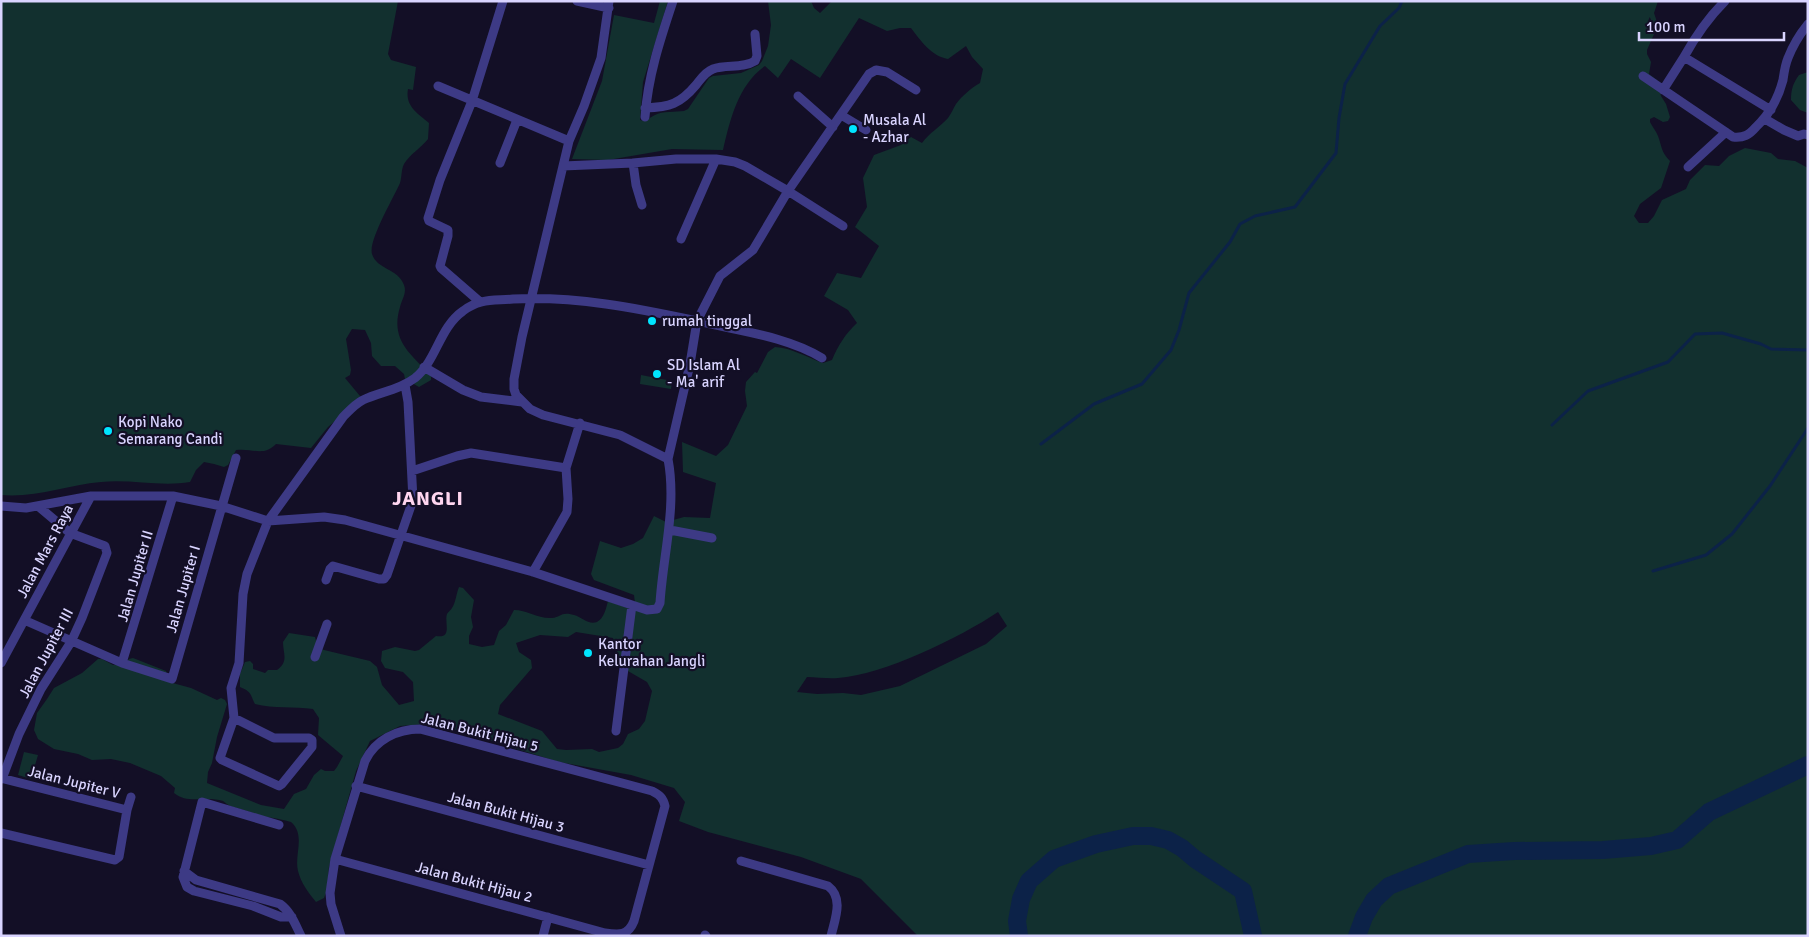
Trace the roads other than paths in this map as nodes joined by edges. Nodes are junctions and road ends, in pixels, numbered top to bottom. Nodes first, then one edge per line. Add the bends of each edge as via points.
1 (503, 1) edge
2 (577, 1) edge
3 (673, 1) edge
4 (1725, 1) edge
5 (609, 5) edge
6 (1808, 24) edge
7 (755, 34) dead end
8 (1684, 57) junction
9 (1643, 76) dead end
10 (438, 86) dead end
11 (916, 90) dead end
12 (1663, 90) junction
13 (798, 96) dead end
14 (472, 101) junction
15 (1771, 110) junction
16 (841, 115) junction
17 (1765, 119) junction
18 (516, 120) junction
19 (833, 127) junction
20 (866, 130) dead end
21 (1726, 132) junction
22 (1808, 135) edge
23 (569, 141) junction
24 (716, 159) junction
25 (500, 163) dead end
26 (633, 163) junction
27 (563, 166) junction
28 (1688, 167) dead end
29 (788, 191) junction
30 (642, 205) dead end
31 (843, 226) dead end
32 (680, 239) dead end
33 (532, 298) junction
34 (479, 301) junction
35 (697, 320) junction
36 (822, 358) dead end
37 (424, 367) junction
38 (406, 385) junction
39 (522, 402) junction
40 (580, 424) junction
41 (236, 458) dead end
42 (668, 459) junction
43 (566, 468) junction
44 (412, 471) junction
45 (91, 496) junction
46 (173, 496) junction
47 (1, 506) edge
48 (38, 506) junction
49 (221, 506) junction
50 (268, 521) junction
51 (670, 530) junction
52 (70, 533) junction
53 (400, 535) junction
54 (712, 538) dead end
55 (533, 572) junction
56 (326, 580) dead end
57 (632, 605) junction
58 (24, 620) junction
59 (327, 624) dead end
60 (71, 642) junction
61 (315, 657) dead end
62 (1, 664) edge
63 (122, 664) junction
64 (172, 679) joint
65 (234, 718) junction
66 (616, 731) dead end
67 (2, 778) edge
68 (356, 786) junction
69 (131, 797) dead end
70 (127, 810) junction
71 (280, 825) dead end
72 (1, 833) edge
73 (335, 859) junction
74 (741, 861) dead end
75 (649, 865) junction
76 (548, 917) junction
77 (301, 936) edge
78 (340, 936) edge
79 (543, 936) edge
80 (831, 936) edge

1 - 14 street
2 - 5 street
3 - 7 street via 653,64 645,113 679,102 715,68 751,64 757,56
4 - 8 street
5 - 23 street via 601,58
6 - 15 street via 1787,60
8 - 12 street
8 - 15 street
9 - 12 street
10 - 14 street
11 - 16 street via 887,72 876,70 869,74
12 - 21 street
13 - 19 street
14 - 18 street
14 - 34 street via 428,218 448,230 441,268
15 - 17 street
16 - 19 street
16 - 20 street
17 - 21 street via 1744,137 1732,137
17 - 22 street via 1798,136
18 - 23 street
18 - 25 street
19 - 29 street
21 - 28 street
23 - 27 street
24 - 26 street
24 - 29 street via 745,166
24 - 32 street
26 - 27 street
26 - 30 street
27 - 33 street
29 - 31 street
29 - 35 street via 753,250 720,276
33 - 34 street
33 - 35 street via 575,299
33 - 39 street via 514,379 516,395
34 - 37 street via 452,320
35 - 36 street via 781,341
35 - 42 street
37 - 38 street
37 - 39 street via 481,397
38 - 44 street
38 - 50 street via 362,400 343,417
39 - 40 street via 543,415
40 - 42 street via 620,435
40 - 43 street
41 - 49 street, Jalan Jupiter I
42 - 51 street
43 - 44 street via 471,453
43 - 55 street via 567,512
44 - 53 street via 412,505
45 - 46 street
45 - 48 street
45 - 52 street, Jalan Mars Raya
46 - 49 street
46 - 63 street, Jalan Jupiter II
47 - 48 street
48 - 52 street
49 - 50 street
49 - 64 street, Jalan Jupiter I
50 - 53 street via 324,517
50 - 65 street via 244,584 240,658 231,688
51 - 54 street
51 - 57 street via 659,607 653,611
52 - 58 street, Jalan Mars Raya
52 - 60 street, Jalan Jupiter III via 105,546 107,553
53 - 55 street
53 - 56 street via 384,579 335,566 330,569
55 - 57 street
57 - 66 street
58 - 60 street, Jalan Mars Raya
58 - 62 street, Jalan Mars Raya
59 - 61 street
60 - 63 street, Jalan Mars Raya
60 - 67 street, Jalan Jupiter III via 41,689
63 - 64 street, Jalan Mars Raya
65 - 65 street via 274,738 309,738 312,747 282,784 276,786 220,758
67 - 70 street, Jalan Jupiter V
68 - 73 street, Jalan Bukit Hijau 5
68 - 75 street, Jalan Bukit Hijau 3
68 - 75 street, Jalan Bukit Hijau 5 via 369,753 376,745 396,733 420,729 652,791 664,800 664,814
69 - 70 street, Jalan Jupiter V
70 - 72 street via 119,857 115,860
71 - 77 street via 202,802 184,882 194,891 281,917 292,917
73 - 76 street, Jalan Bukit Hijau 2
73 - 78 street, Jalan Bukit Hijau 5 via 330,893
74 - 80 street via 834,890 838,906
75 - 76 street, Jalan Bukit Hijau 2 via 631,929 624,933 604,933
76 - 79 street

